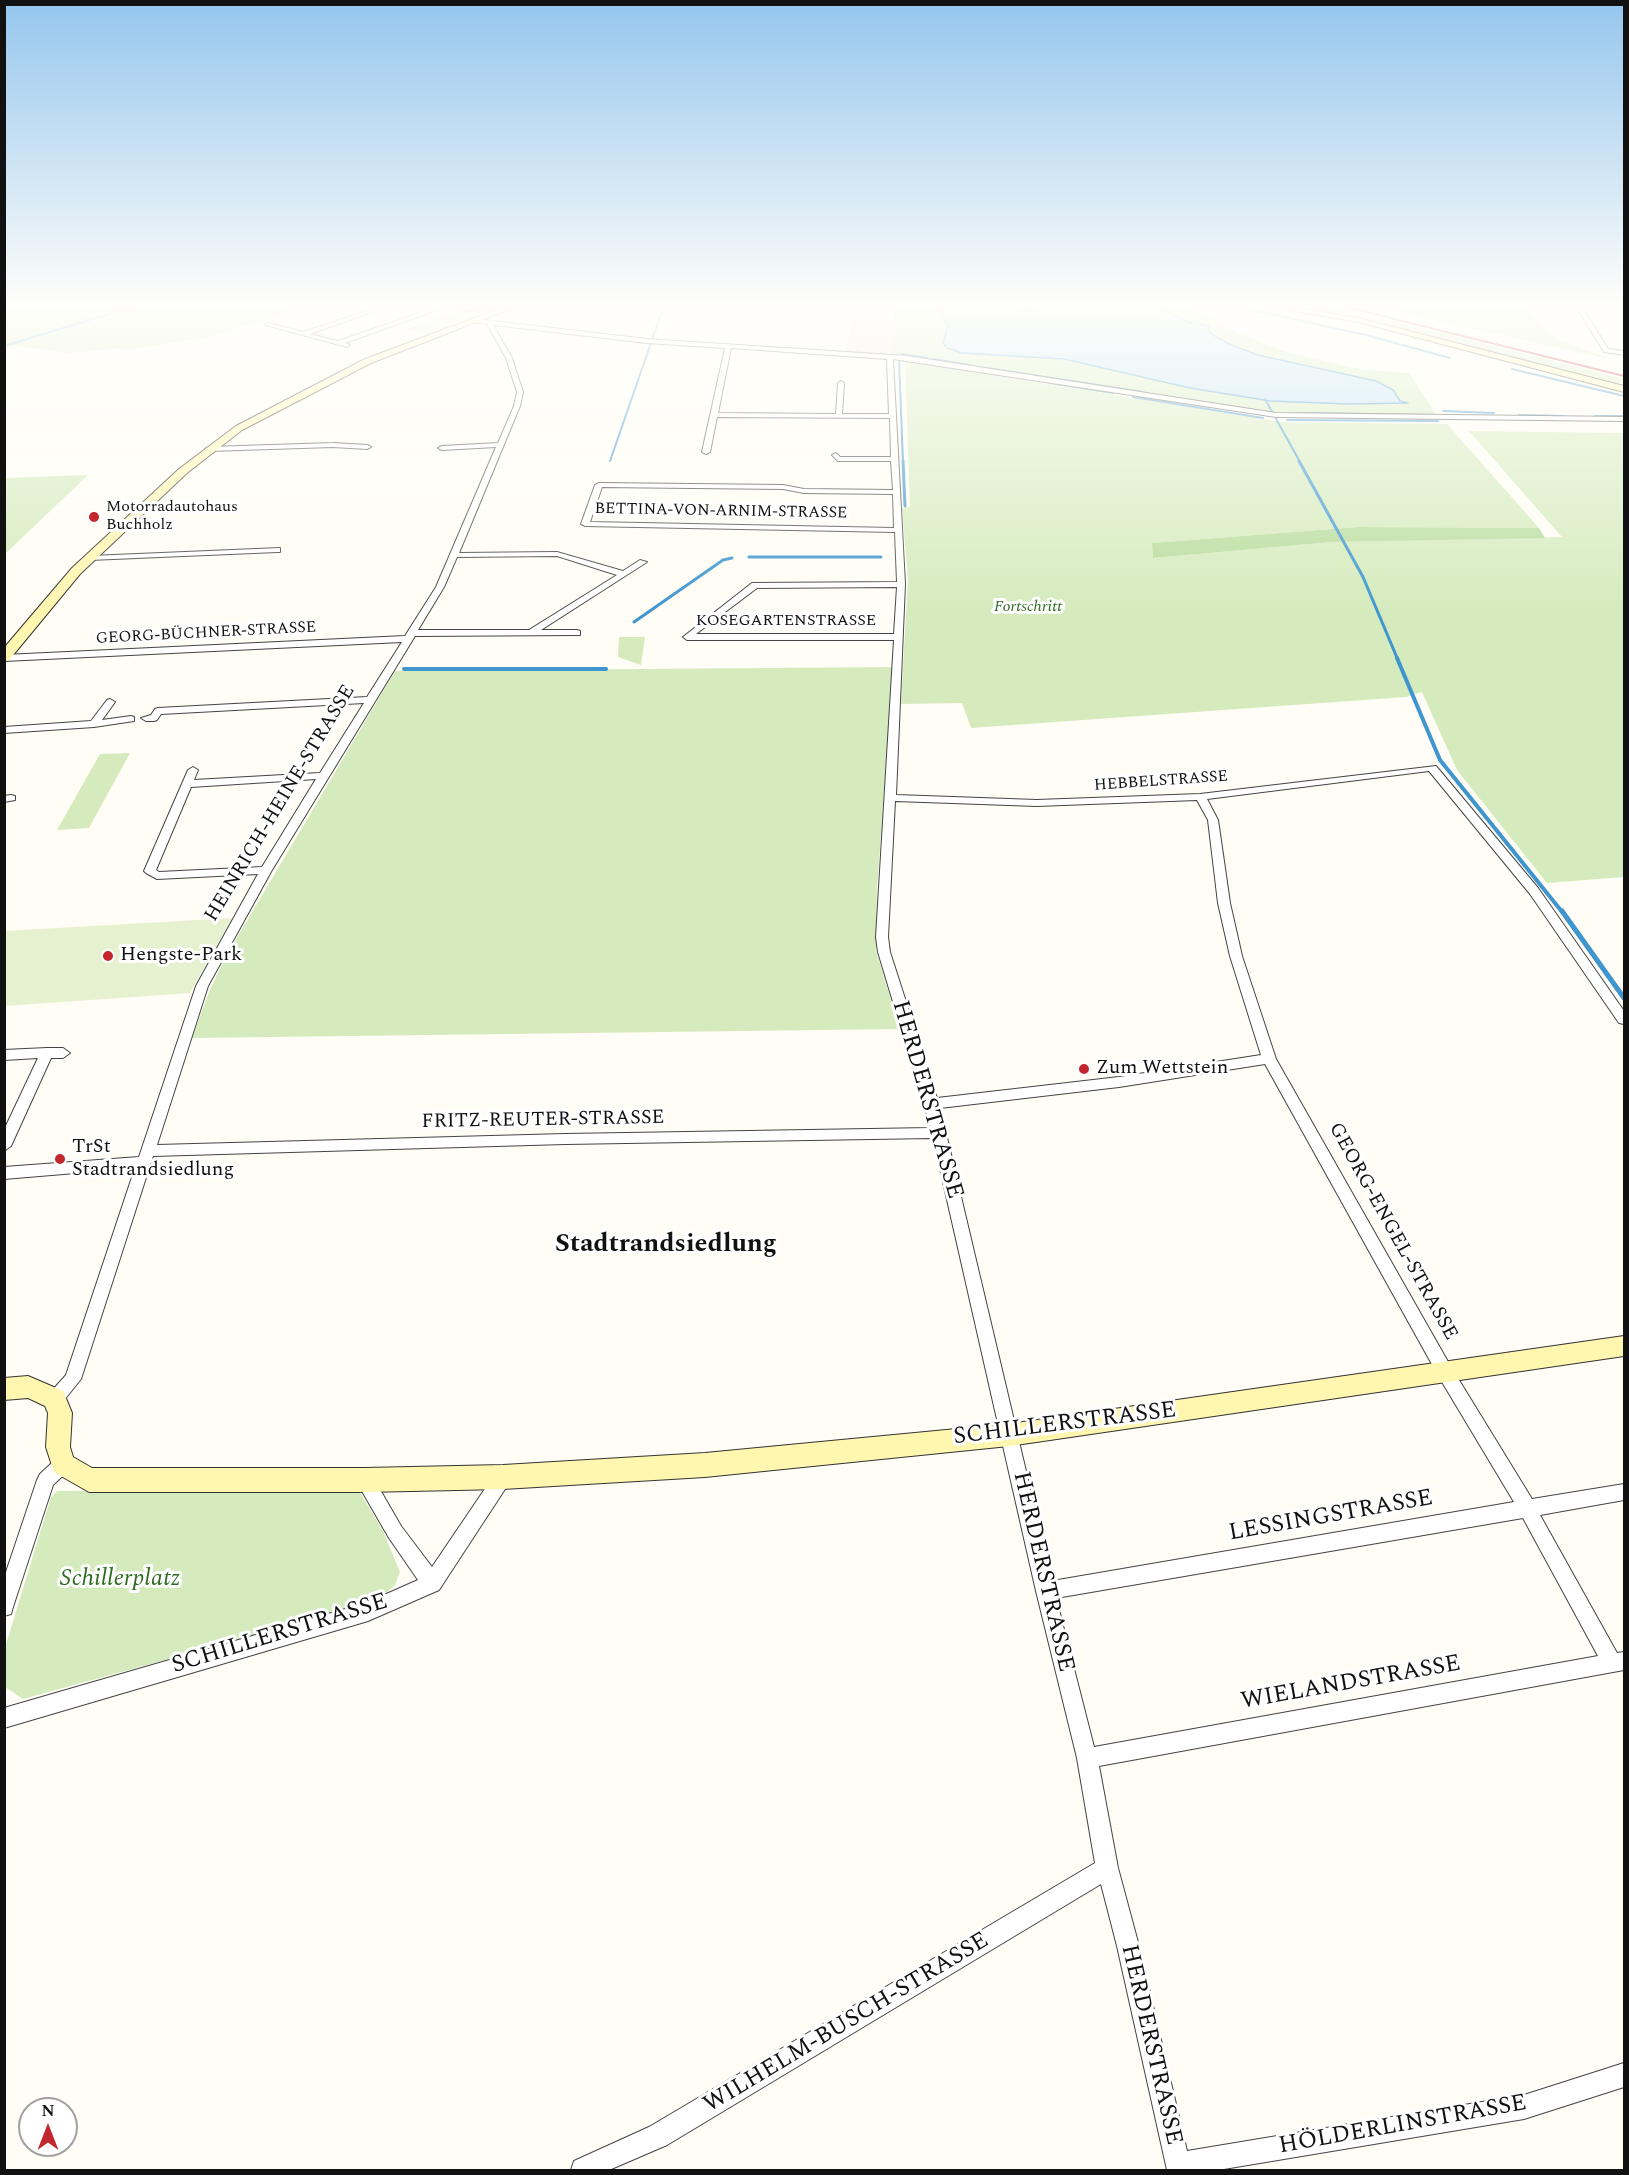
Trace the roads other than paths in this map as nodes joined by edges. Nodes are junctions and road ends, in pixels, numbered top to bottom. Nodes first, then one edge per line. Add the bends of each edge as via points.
1 (273, 408) edge
2 (517, 408) edge
3 (715, 408) edge
4 (839, 408) edge
5 (892, 408) edge
6 (1231, 408) edge
7 (714, 415) junction
8 (839, 416) junction
9 (892, 416) junction
10 (1624, 419) edge
11 (500, 445) junction
12 (367, 447) dead end
13 (442, 448) dead end
14 (209, 449) junction
15 (706, 452) dead end
16 (836, 456) dead end
17 (894, 459) junction
18 (896, 492) junction
19 (898, 530) junction
20 (278, 550) dead end
21 (454, 555) junction
22 (90, 558) junction
23 (643, 561) dead end
24 (624, 574) junction
25 (901, 584) junction
26 (531, 633) junction
27 (578, 633) dead end
28 (411, 636) junction
29 (900, 637) junction
30 (4, 657) edge
31 (368, 700) junction
32 (110, 702) dead end
33 (146, 718) dead end
34 (131, 719) dead end
35 (94, 724) junction
36 (4, 730) edge
37 (193, 770) dead end
38 (322, 776) junction
39 (187, 784) junction
40 (1200, 796) junction
41 (889, 798) junction
42 (266, 870) junction
43 (1624, 1020) edge
44 (47, 1053) junction
45 (63, 1053) dead end
46 (4, 1055) edge
47 (1269, 1059) junction
48 (932, 1104) junction
49 (939, 1133) junction
50 (4, 1146) edge
51 (145, 1156) junction
52 (4, 1173) edge
53 (1624, 1346) edge
54 (1445, 1372) junction
55 (4, 1389) edge
56 (55, 1399) junction
57 (1009, 1435) junction
58 (63, 1464) junction
59 (503, 1477) junction
60 (365, 1480) junction
61 (1624, 1492) edge
62 (1527, 1508) junction
63 (432, 1583) junction
64 (1045, 1591) junction
65 (4, 1607) edge
66 (1618, 1662) edge
67 (4, 1718) edge
68 (1087, 1758) junction
69 (1107, 1868) junction
70 (1624, 2075) edge
71 (1178, 2168) edge
72 (583, 2170) edge

1 - 14 main road
2 - 11 street, HEINRICH-HEINE-STRASSE
3 - 7 street
4 - 8 street
5 - 9 street, HERDERSTRASSE
6 - 10 street via 1273,415
7 - 8 street
7 - 15 street
8 - 9 street
9 - 17 street, HERDERSTRASSE
11 - 13 street
11 - 21 street, HEINRICH-HEINE-STRASSE
12 - 14 street
14 - 22 main road
16 - 17 street
17 - 18 street, HERDERSTRASSE
18 - 19 street, HERDERSTRASSE
18 - 19 street, BETTINA-VON-ARNIM-STRASSE via 601,482 585,524
19 - 25 street, HERDERSTRASSE
20 - 22 street
21 - 24 street via 557,554
21 - 28 street, HEINRICH-HEINE-STRASSE
22 - 30 main road
23 - 24 street
24 - 26 street
25 - 29 street, HERDERSTRASSE
25 - 29 street, KOSEGARTENSTRASSE via 755,585 687,637
26 - 27 street, GEORG-BÜCHNER-STRASSE
26 - 28 street, GEORG-BÜCHNER-STRASSE
28 - 30 street, GEORG-BÜCHNER-STRASSE
28 - 31 street, HEINRICH-HEINE-STRASSE
29 - 41 street, HERDERSTRASSE
31 - 33 street via 158,711 154,718
31 - 38 street, HEINRICH-HEINE-STRASSE
32 - 35 street
34 - 35 street
35 - 36 street
37 - 39 street
38 - 39 street
38 - 42 street, HEINRICH-HEINE-STRASSE
39 - 42 street via 150,871 157,876
40 - 41 street, HEBBELSTRASSE via 1037,803
40 - 43 street, HEBBELSTRASSE via 1432,768 1534,891
40 - 47 street, GEORG-ENGEL-STRASSE via 1213,820 1226,914
41 - 48 street, HERDERSTRASSE via 884,952
42 - 51 street, HEINRICH-HEINE-STRASSE via 198,995
44 - 45 street
44 - 46 street
44 - 50 street
47 - 48 street
47 - 54 street, GEORG-ENGEL-STRASSE
48 - 49 street, HERDERSTRASSE
49 - 51 street, FRITZ-REUTER-STRASSE via 577,1139
49 - 57 street, HERDERSTRASSE
51 - 52 street, FRITZ-REUTER-STRASSE
51 - 56 street, HEINRICH-HEINE-STRASSE via 73,1379
53 - 54 main road, SCHILLERSTRASSE
54 - 57 main road, SCHILLERSTRASSE
54 - 62 street, GEORG-ENGEL-STRASSE
55 - 56 main road via 28,1387
56 - 58 main road via 60,1413 58,1447
57 - 59 main road, SCHILLERSTRASSE via 705,1465
57 - 64 street, HERDERSTRASSE
58 - 60 main road, SCHILLERSTRASSE via 88,1480
58 - 65 street via 46,1480
59 - 60 main road, SCHILLERSTRASSE
59 - 63 street
60 - 63 street via 395,1532
61 - 62 street, LESSINGSTRASSE
62 - 64 street, LESSINGSTRASSE
62 - 66 street, GEORG-ENGEL-STRASSE
63 - 67 street, SCHILLERSTRASSE via 368,1612
64 - 68 street, HERDERSTRASSE
66 - 68 street, WIELANDSTRASSE
68 - 69 street, HERDERSTRASSE
69 - 71 street, HERDERSTRASSE
69 - 72 street, WILHELM-BUSCH-STRASSE via 658,2136
70 - 71 street, HÖLDERLINSTRASSE via 1524,2107

